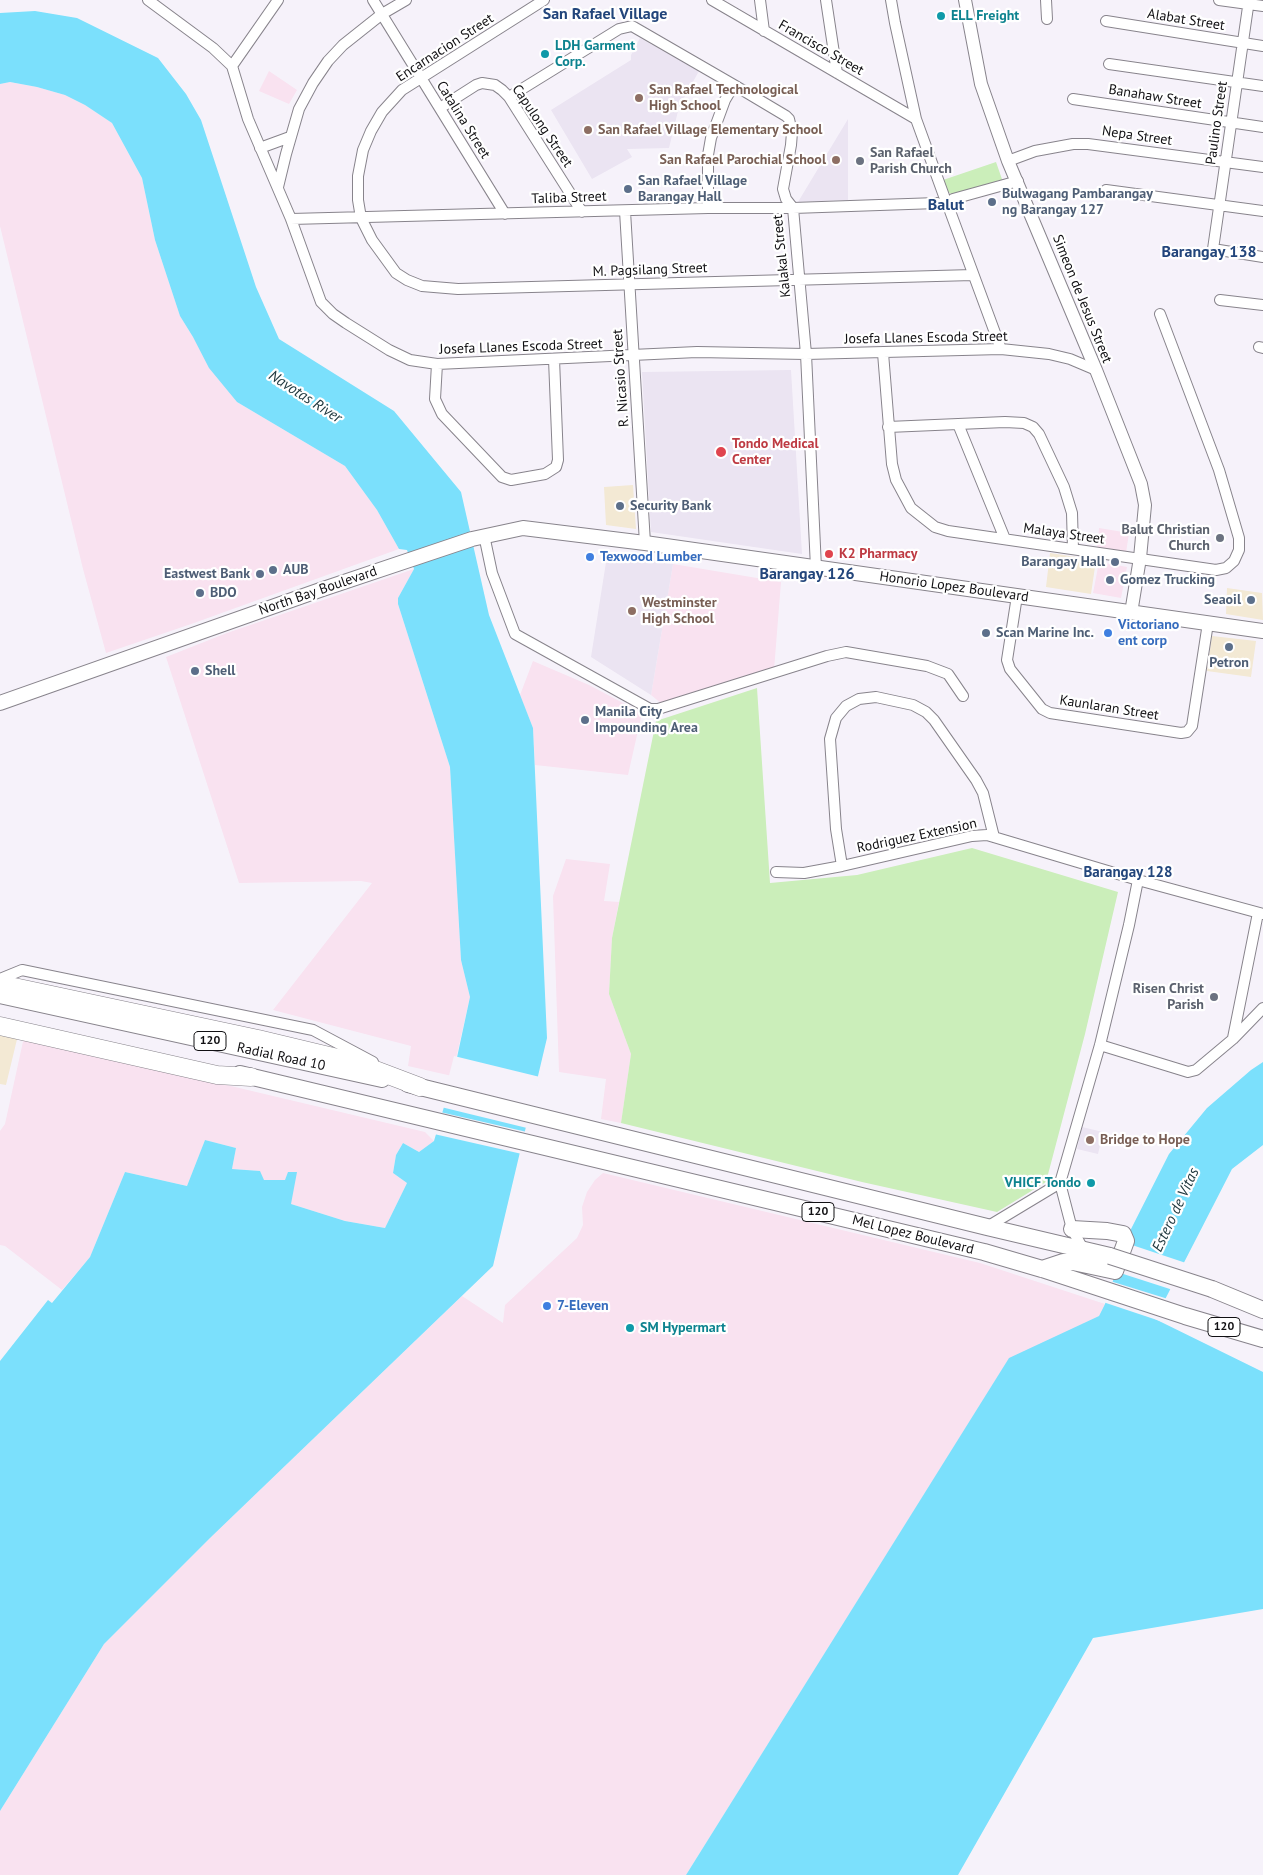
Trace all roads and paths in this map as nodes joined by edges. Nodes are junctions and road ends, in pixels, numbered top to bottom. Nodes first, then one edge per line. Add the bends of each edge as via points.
1 (148, 0) edge
2 (278, 0) edge
3 (373, 0) edge
4 (406, 0) edge
5 (544, 0) edge
6 (712, 0) edge
7 (760, 0) edge
8 (826, 0) edge
9 (891, 0) edge
10 (965, 0) edge
11 (1046, 0) edge
12 (1219, 0) edge
13 (1248, 2) edge
14 (1263, 6) edge
15 (382, 14) junction
16 (1047, 19) dead end
17 (1106, 21) dead end
18 (764, 31) junction
19 (1242, 43) junction
20 (1263, 46) edge
21 (1109, 64) dead end
22 (232, 66) junction
23 (837, 73) junction
24 (421, 78) junction
25 (1237, 83) junction
26 (734, 85) junction
27 (1263, 86) edge
28 (508, 96) junction
29 (1073, 99) dead end
30 (440, 108) junction
31 (916, 119) junction
32 (1231, 123) junction
33 (1263, 127) edge
34 (290, 137) junction
35 (260, 148) junction
36 (1008, 160) junction
37 (1226, 162) junction
38 (1263, 167) edge
39 (1018, 181) junction
40 (278, 187) junction
41 (1106, 190) dead end
42 (945, 199) junction
43 (1219, 205) junction
44 (708, 208) junction
45 (793, 208) junction
46 (625, 211) junction
47 (950, 211) junction
48 (1263, 211) edge
49 (582, 212) junction
50 (505, 214) junction
51 (361, 218) junction
52 (291, 219) junction
53 (1263, 257) edge
54 (973, 275) junction
55 (799, 280) junction
56 (629, 284) junction
57 (1220, 300) dead end
58 (1263, 305) edge
59 (1160, 314) dead end
60 (1000, 349) junction
61 (883, 353) junction
62 (806, 354) junction
63 (633, 356) junction
64 (554, 359) junction
65 (437, 364) junction
66 (1096, 370) junction
67 (958, 424) junction
68 (888, 427) junction
69 (478, 537) junction
70 (1005, 539) junction
71 (645, 543) junction
72 (1073, 549) junction
73 (1140, 558) junction
74 (816, 568) junction
75 (1017, 596) junction
76 (1131, 613) junction
77 (1208, 623) junction
78 (1263, 631) edge
79 (962, 696) dead end
80 (0, 703) edge
81 (994, 837) junction
82 (842, 866) junction
83 (776, 872) dead end
84 (1138, 880) junction
85 (1261, 914) edge
86 (0, 978) edge
87 (0, 984) edge
88 (0, 995) edge
89 (1263, 1008) edge
90 (0, 1020) edge
91 (0, 1026) edge
92 (1233, 1039) junction
93 (1100, 1045) junction
94 (251, 1077) junction
95 (420, 1087) junction
96 (532, 1115) joint
97 (528, 1144) joint
98 (1060, 1184) junction
99 (987, 1227) junction
100 (1072, 1229) junction
101 (1083, 1249) junction
102 (1042, 1269) junction
103 (1263, 1310) edge
104 (1263, 1339) edge

1 - 22 street, Josefa Llanes Escoda Street
2 - 22 street
3 - 15 street, Catalina Street
4 - 15 street
5 - 24 street, Encarnacion Street
6 - 18 street, Francisco Street
7 - 18 street
8 - 23 street
9 - 31 street
10 - 36 street, Simeon de Jesus Street via 981,84
11 - 16 street
12 - 13 street
13 - 14 street
13 - 19 street, Paulino Street
15 - 24 street, Catalina Street
15 - 34 street via 328,61 312,83
17 - 19 street, Alabat Street
18 - 23 street, Francisco Street
19 - 20 street, Alabat Street
19 - 25 street, Paulino Street
21 - 25 street
22 - 35 street, Josefa Llanes Escoda Street
23 - 31 street, Francisco Street
24 - 30 street, Catalina Street
24 - 51 street, Encarnacion Street via 402,90 382,112 371,131 358,176
25 - 27 street
25 - 32 street, Paulino Street
26 - 28 street, Kalakal Street via 638,29 624,26
26 - 44 street via 716,120 711,138
26 - 45 street, Kalakal Street via 789,120 791,138 783,189
28 - 30 street, Capulong Street via 495,85 476,85
28 - 49 street, Capulong Street
29 - 32 street, Banahaw Street
30 - 50 street, Catalina Street
31 - 42 street
32 - 33 street, Banahaw Street
32 - 37 street, Paulino Street
34 - 35 street
34 - 40 street
35 - 40 street, Josefa Llanes Escoda Street
36 - 37 street, Nepa Street via 1035,151 1088,144
36 - 39 street, Simeon de Jesus Street
37 - 38 street, Nepa Street
37 - 43 street, Paulino Street
39 - 42 street, Taliba Street
39 - 66 street, Simeon de Jesus Street
40 - 52 street, Josefa Llanes Escoda Street
41 - 43 street
42 - 45 street, Taliba Street
42 - 47 street via 954,206
42 - 47 street via 940,210
43 - 48 street
43 - 53 street, Paulino Street via 1213,249
44 - 45 street, Taliba Street
44 - 46 street, Taliba Street
45 - 55 street, Kalakal Street
46 - 49 street, Taliba Street
46 - 56 street, R. Nicasio Street
47 - 54 street
49 - 50 street, Taliba Street
50 - 51 street, Taliba Street
51 - 52 street, Taliba Street
51 - 56 street, M. Pagsilang Street via 372,240 396,273 422,286 458,289
52 - 65 street, Josefa Llanes Escoda Street via 321,302 333,314 389,350 410,360
54 - 55 street, M. Pagsilang Street
54 - 60 street
55 - 56 street, M. Pagsilang Street
55 - 62 street, Kalakal Street
56 - 63 street, R. Nicasio Street
57 - 58 street
59 - 73 street, Malaya Street via 1229,500 1239,550 1226,568 1216,570
60 - 61 street, Josefa Llanes Escoda Street
60 - 66 street, Josefa Llanes Escoda Street via 1049,354
61 - 62 street, Josefa Llanes Escoda Street
61 - 68 street, Malaya Street
62 - 63 street, Josefa Llanes Escoda Street via 697,352
62 - 74 street, Kalakal Street
63 - 64 street, Josefa Llanes Escoda Street
63 - 71 street, R. Nicasio Street
64 - 65 street, Josefa Llanes Escoda Street
64 - 65 street via 556,467 545,474 511,480 502,477 442,414 435,399
66 - 73 street, Simeon de Jesus Street via 1145,504
67 - 68 street
67 - 70 street
67 - 72 street via 1005,422 1033,427 1064,487 1072,513
68 - 70 street, Malaya Street via 896,480 911,508 935,527
69 - 71 main road, North Bay Boulevard via 523,528
69 - 79 street via 515,634 650,709 846,652 927,666 948,674
69 - 80 main road, North Bay Boulevard
70 - 72 street, Malaya Street
71 - 74 main road, Honorio Lopez Boulevard
72 - 73 street, Malaya Street
73 - 76 street, Simeon de Jesus Street
74 - 75 main road, Honorio Lopez Boulevard
75 - 76 main road, Honorio Lopez Boulevard
75 - 77 street, Kaunlaran Street via 1006,660 1042,709 1050,713 1181,734 1192,726
76 - 77 main road, Honorio Lopez Boulevard
77 - 78 main road, Honorio Lopez Boulevard
81 - 82 street, Rodriguez Extension via 972,836
81 - 82 street via 983,793 934,720 913,705 876,698 859,699 846,706 836,718 830,739
81 - 84 street, Rodriguez Extension
82 - 83 street, Rodriguez Extension via 804,872
84 - 85 street, Rodriguez Extension
84 - 93 street
85 - 92 street via 1249,953
86 - 95 street via 22,970 313,1030
87 - 95 highway via 354,1062
88 - 95 highway, Radial Road 10 / 120
89 - 92 street
90 - 94 highway, Radial Road 10 / 120
91 - 94 highway via 217,1075
92 - 93 street via 1202,1066 1188,1072
93 - 98 street
94 - 97 highway, Radial Road 10 / 120
95 - 96 highway, Radial Road 10 / 120
96 - 99 highway, Mel Lopez Boulevard / 120
97 - 102 highway, Mel Lopez Boulevard / 120 via 871,1224
98 - 99 street
98 - 100 street
99 - 101 highway, Mel Lopez Boulevard / 120
100 - 101 street
100 - 102 highway via 1123,1234 1126,1240 1115,1270 1073,1262
101 - 103 highway, Mel Lopez Boulevard / 120, bridge via 1212,1289
102 - 104 highway, Mel Lopez Boulevard / 120

